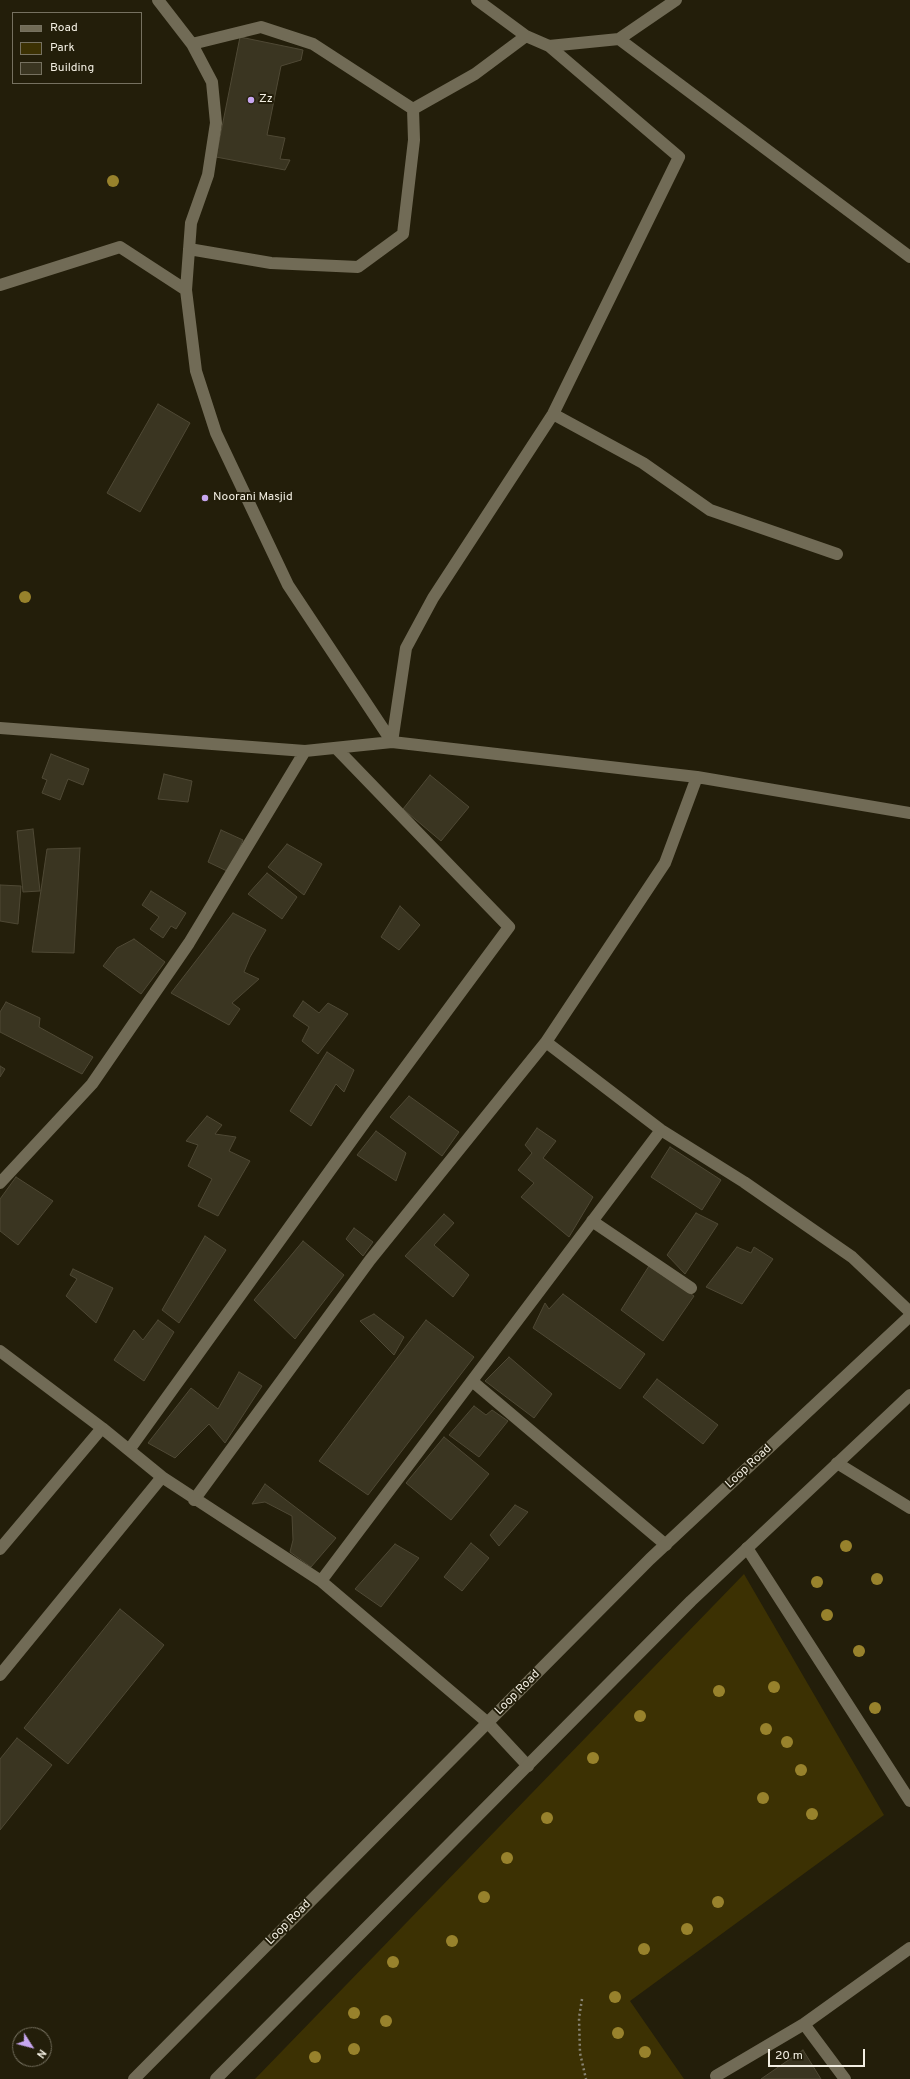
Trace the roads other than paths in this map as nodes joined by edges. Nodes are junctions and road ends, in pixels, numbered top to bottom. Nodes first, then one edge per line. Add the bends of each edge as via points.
1 (158, 0) edge
2 (477, 0) edge
3 (676, 0) edge
4 (526, 36) junction
5 (619, 39) junction
6 (192, 44) junction
7 (549, 46) junction
8 (413, 109) junction
9 (189, 249) junction
10 (910, 257) edge
11 (0, 285) edge
12 (186, 290) junction
13 (553, 414) junction
14 (837, 554) dead end
15 (0, 728) edge
16 (392, 742) junction
17 (336, 748) junction
18 (305, 751) junction
19 (697, 777) junction
20 (910, 813) edge
21 (546, 1042) junction
22 (661, 1130) junction
23 (0, 1183) edge
24 (592, 1221) junction
25 (691, 1288) dead end
26 (910, 1312) edge
27 (910, 1316) edge
28 (0, 1351) edge
29 (472, 1381) junction
30 (910, 1395) edge
31 (102, 1428) junction
32 (129, 1450) junction
33 (837, 1463) junction
34 (162, 1477) junction
35 (194, 1500) junction
36 (910, 1508) edge
37 (666, 1545) junction
38 (746, 1548) junction
39 (0, 1549) edge
40 (321, 1581) junction
41 (0, 1675) edge
42 (488, 1723) junction
43 (528, 1766) junction
44 (910, 1801) edge
45 (910, 1948) edge
46 (804, 2024) junction
47 (716, 2076) dead end
48 (134, 2079) edge
49 (216, 2079) edge
50 (845, 2079) edge

1 - 6 street
2 - 4 street
3 - 5 street
4 - 7 street
4 - 8 street via 475,74
5 - 7 street
5 - 10 street
6 - 8 street via 261,27 312,44
6 - 9 street via 212,82 216,123 208,175 191,223
7 - 13 street via 679,157
8 - 9 street via 414,140 404,234 358,267 271,263
9 - 12 street
11 - 12 street via 120,248
12 - 16 street via 196,370 216,433 288,585
13 - 14 street via 643,463 710,510
13 - 16 street via 433,598 406,648
15 - 18 street
16 - 17 street
16 - 19 street
17 - 18 street
17 - 32 street via 509,927 398,1076
18 - 23 street via 190,943 92,1084
19 - 20 street
19 - 21 street via 665,862
21 - 22 street
21 - 35 street via 370,1260
22 - 24 street
22 - 26 street via 744,1182 852,1257
24 - 25 street
24 - 29 street
27 - 37 street, Loop Road
28 - 31 street
29 - 37 street
29 - 40 street
30 - 33 street
31 - 32 street
31 - 39 street
32 - 34 street
33 - 36 street
33 - 38 street
34 - 35 street
34 - 41 street
35 - 40 street
37 - 42 street, Loop Road
38 - 43 street
38 - 44 street
40 - 42 street
42 - 43 street
42 - 48 street, Loop Road
43 - 49 street
45 - 46 street
46 - 47 street
46 - 50 street

